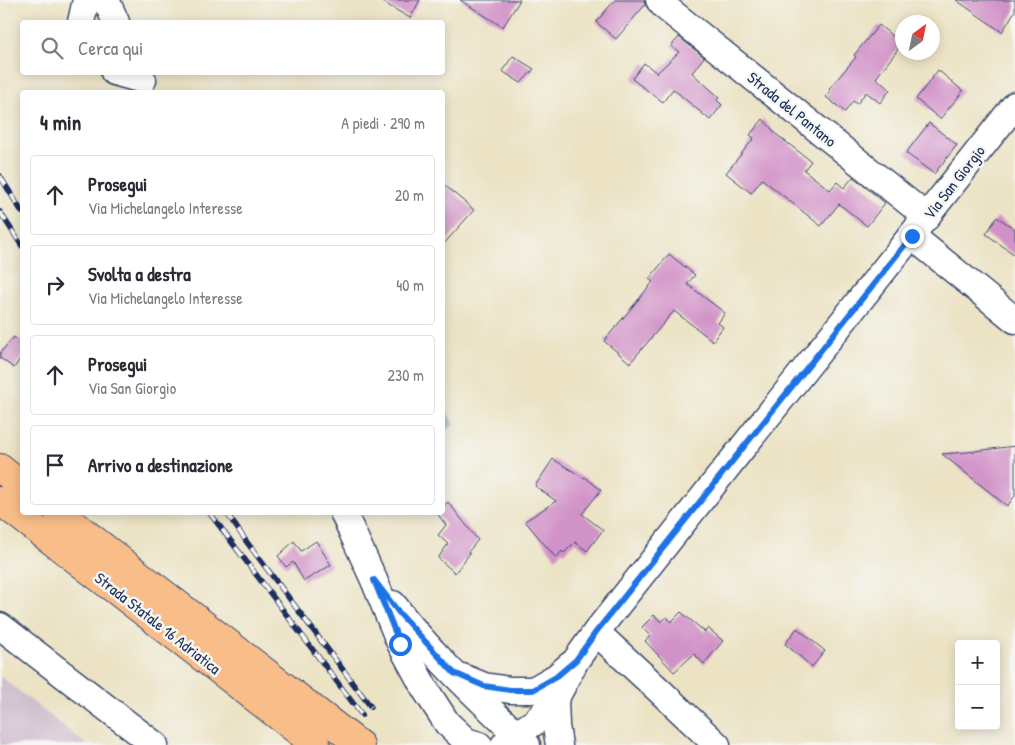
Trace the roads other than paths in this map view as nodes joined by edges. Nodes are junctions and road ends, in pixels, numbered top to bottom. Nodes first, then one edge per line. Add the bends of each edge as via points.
1 (86, 0) edge
2 (106, 0) edge
3 (659, 0) edge
4 (81, 20) edge
5 (115, 20) edge
6 (123, 75) edge
7 (144, 82) edge
8 (1015, 105) edge
9 (919, 226) junction
10 (1015, 320) edge
11 (0, 468) edge
12 (20, 484) edge
13 (0, 501) edge
14 (62, 515) edge
15 (344, 515) edge
16 (374, 580) junction
17 (0, 626) edge
18 (596, 632) junction
19 (454, 673) junction
20 (544, 695) junction
21 (516, 741) edge
22 (155, 745) edge
23 (316, 745) edge
24 (360, 745) edge
25 (479, 745) edge
26 (559, 745) edge
27 (717, 745) edge

1 - 4 street
2 - 5 street
3 - 9 street, Strada del Pantano
6 - 7 street
8 - 9 street, Via San Giorgio
9 - 10 street, Strada del Pantano
9 - 18 street, Via San Giorgio
11 - 12 highway
13 - 23 highway, Strada Statale 16 Adriatica
14 - 24 highway, Strada Statale 16 Adriatica
15 - 16 street
16 - 19 street
16 - 25 street via 400,644 447,723 466,741
17 - 22 street
18 - 20 street, Via San Giorgio
18 - 27 street
19 - 20 street via 484,686
19 - 21 street
20 - 21 street, Via San Giorgio via 536,722
20 - 26 street, Via San Giorgio via 556,726

